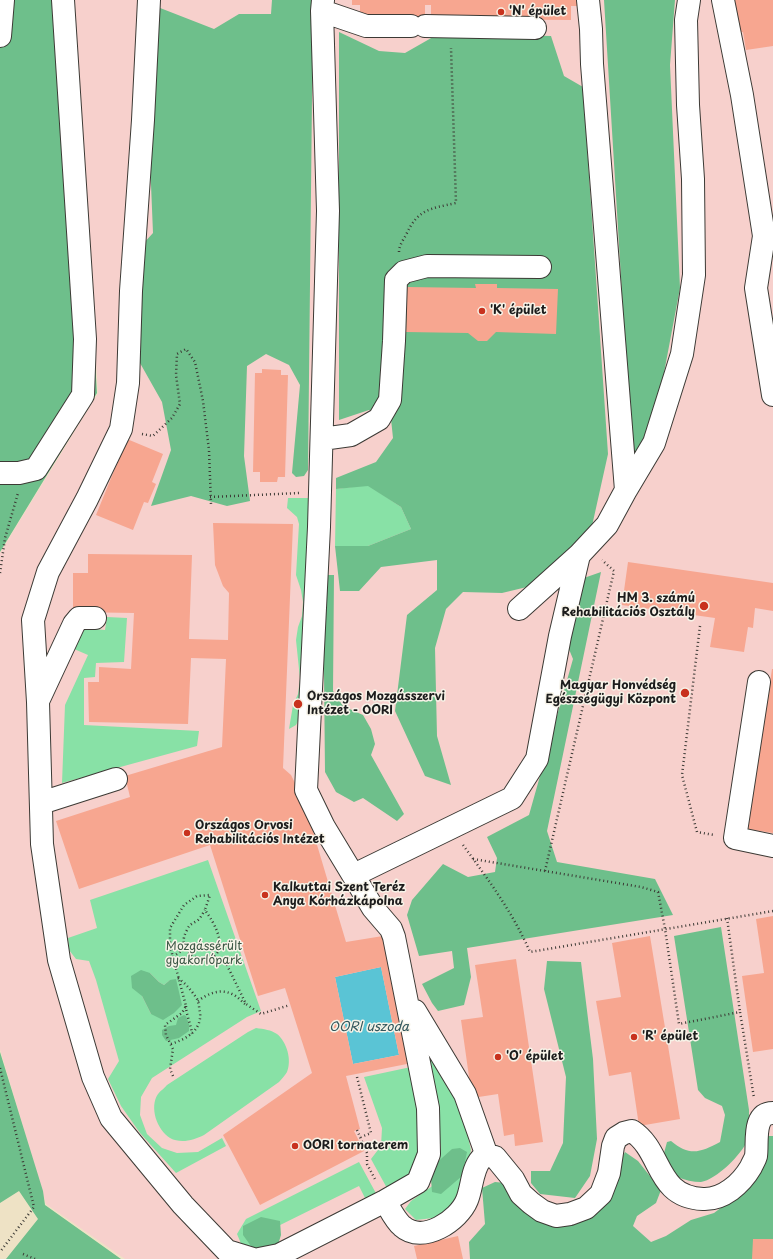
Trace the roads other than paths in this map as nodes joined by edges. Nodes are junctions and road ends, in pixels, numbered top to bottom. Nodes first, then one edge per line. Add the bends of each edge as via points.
1 (3, 0) edge
2 (63, 0) edge
3 (149, 0) edge
4 (588, 0) edge
5 (689, 0) edge
6 (723, 0) edge
7 (323, 5) edge
8 (536, 28) dead end
9 (0, 36) edge
10 (540, 267) dead end
11 (773, 395) edge
12 (322, 439) junction
13 (0, 473) edge
14 (626, 490) junction
15 (583, 551) junction
16 (519, 609) dead end
17 (95, 618) dead end
18 (759, 682) dead end
19 (38, 702) junction
20 (116, 779) dead end
21 (41, 803) junction
22 (773, 846) edge
23 (354, 875) junction
24 (407, 997) junction
25 (766, 1119) edge
26 (487, 1156) junction
27 (386, 1201) junction
28 (253, 1259) edge
29 (259, 1259) edge

1 - 9 lane
2 - 13 lane via 85,339 83,395 36,469 19,473
3 - 19 lane via 131,291 128,383 121,429 48,572 33,620
4 - 14 lane
5 - 14 lane via 686,20 693,179 694,275 682,354 654,443
6 - 11 lane via 742,95 764,236 756,288
7 - 8 lane via 366,26
7 - 12 lane via 328,211
10 - 12 lane via 427,266 404,272 396,280 390,400 379,419 351,435
12 - 23 lane via 306,790 324,828
14 - 15 lane via 607,525
15 - 16 lane
15 - 23 lane via 560,636 536,759 512,798 449,823
17 - 19 lane via 79,618 74,624
18 - 22 lane via 734,838
19 - 21 lane
20 - 21 lane
21 - 28 lane via 42,844 59,960 92,1077 112,1118 183,1206 227,1251
23 - 24 lane via 373,908 391,929
24 - 26 lane via 465,1094
24 - 27 lane via 428,1108 429,1154 418,1182
25 - 26 lane via 756,1158 745,1177 721,1196 708,1199 680,1194 669,1184 641,1137 632,1131 616,1138 609,1173 601,1194 586,1208 570,1214 556,1216 542,1211 521,1194 513,1179 495,1157
26 - 27 lane via 481,1160 476,1170 467,1200 458,1215 437,1229 414,1232 403,1227
27 - 29 lane via 279,1255

